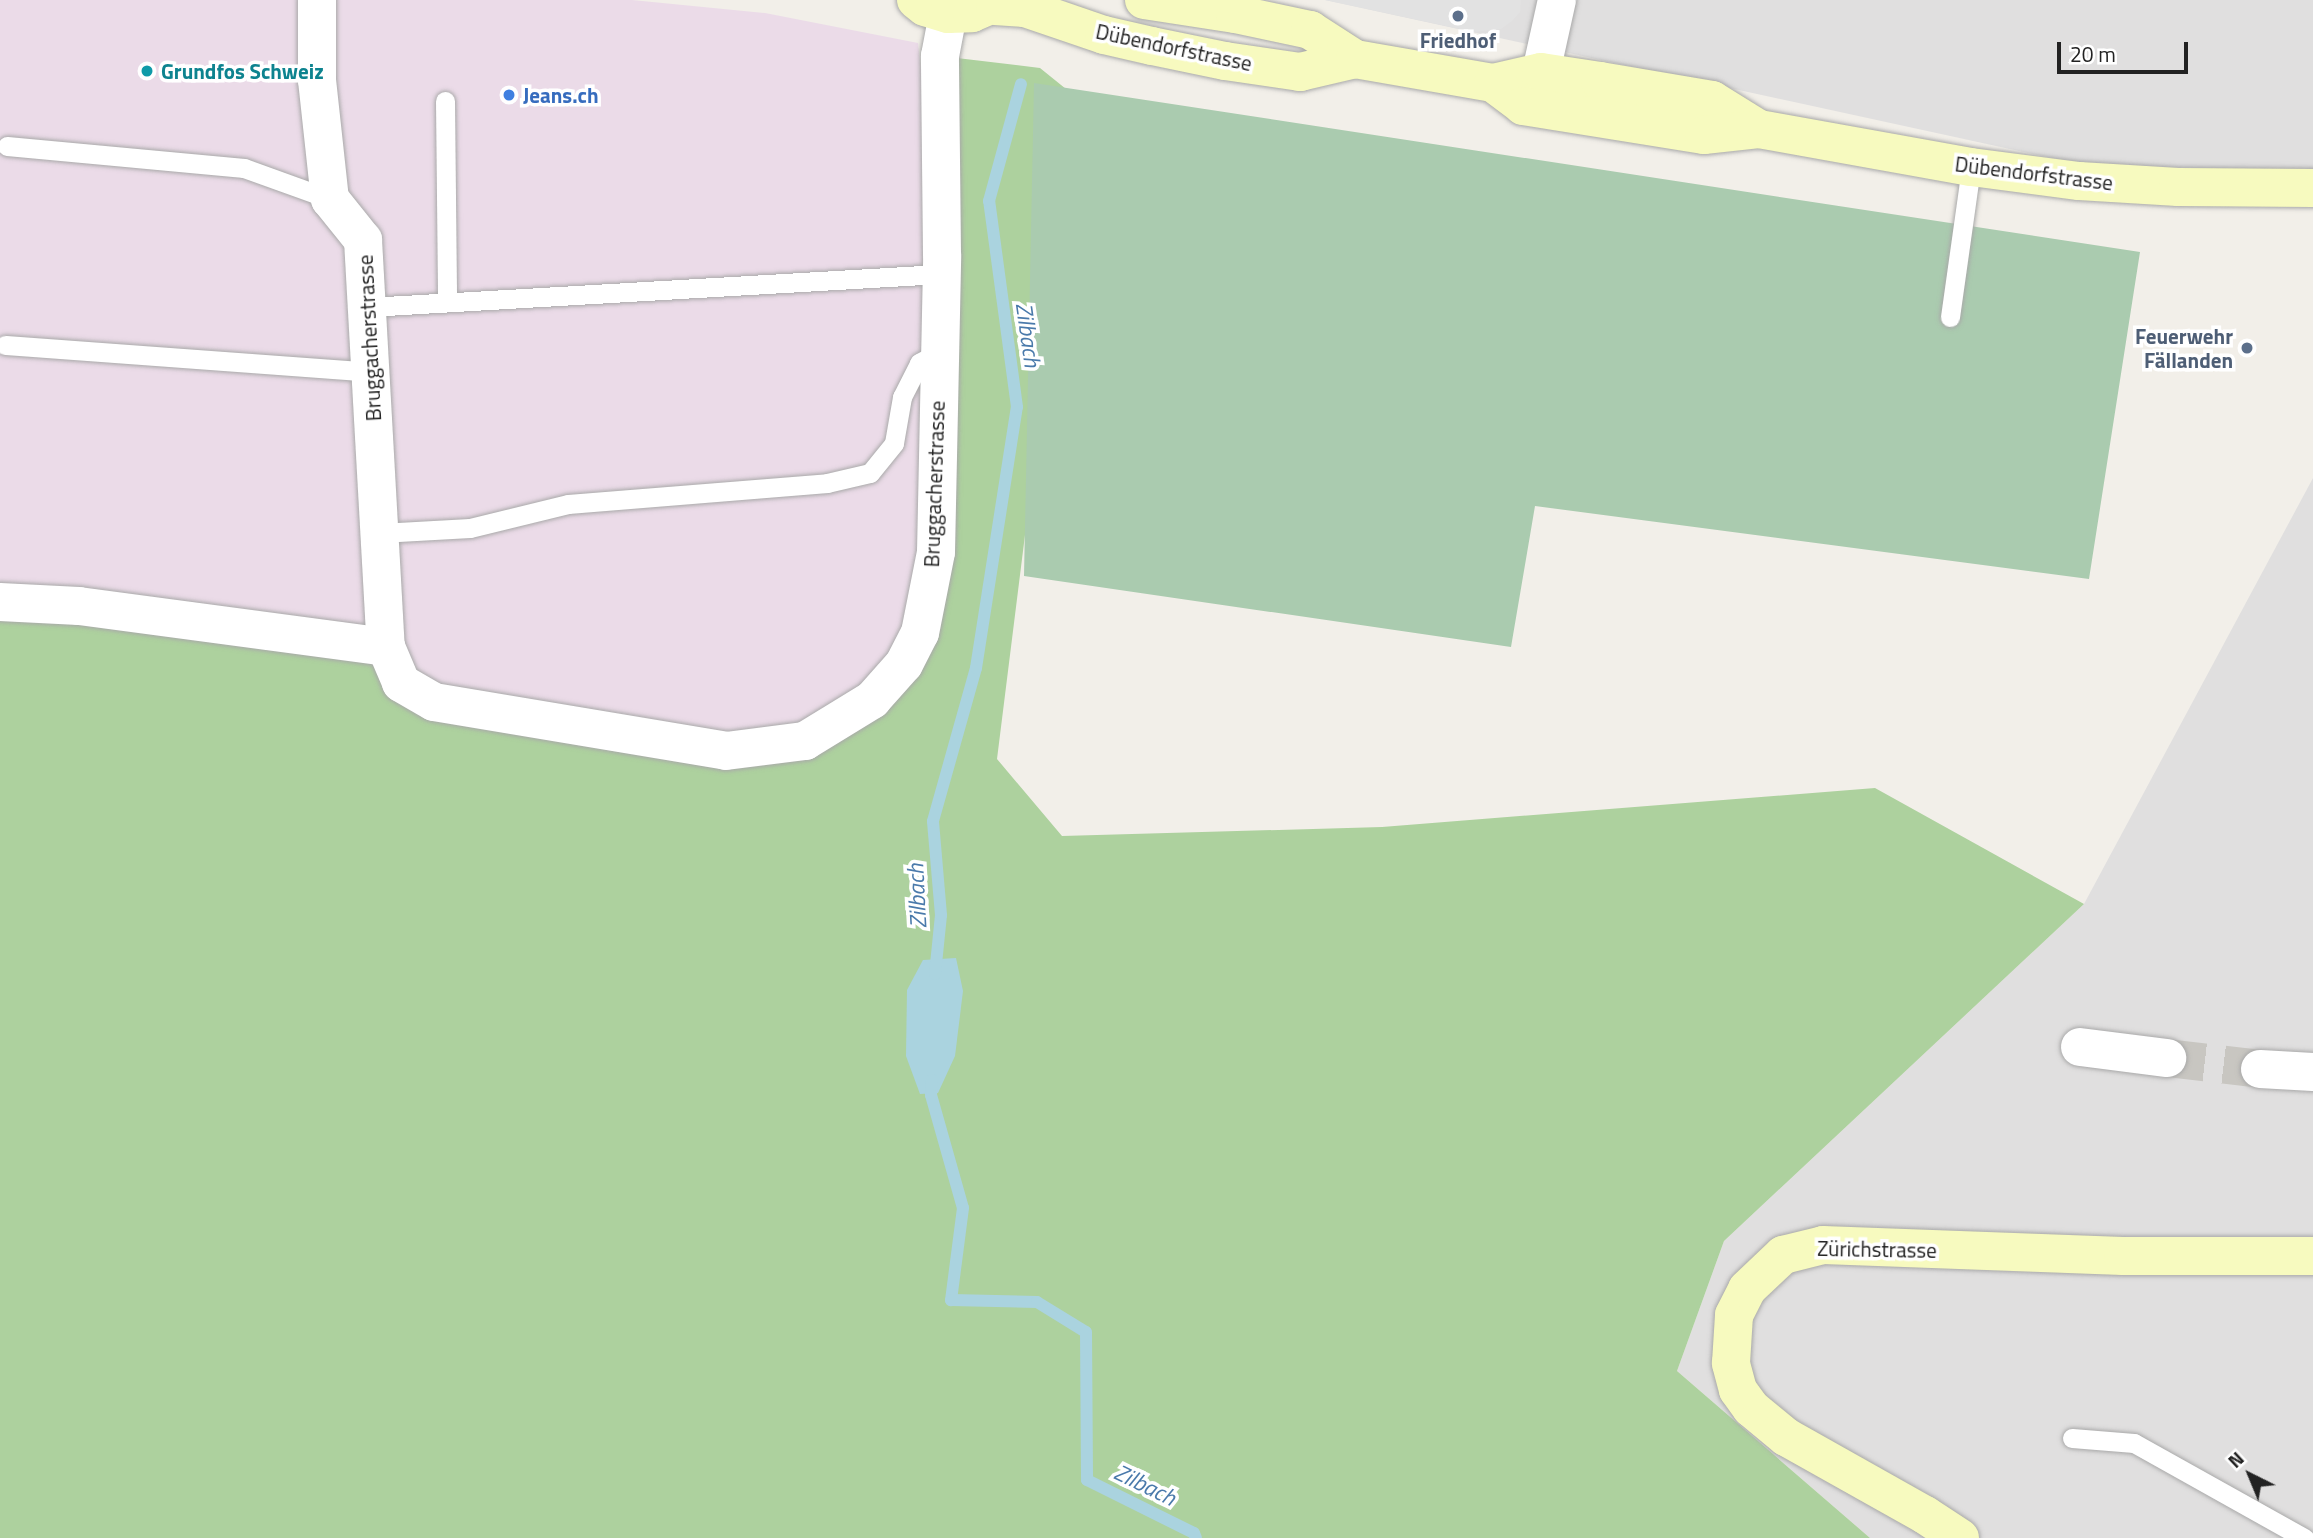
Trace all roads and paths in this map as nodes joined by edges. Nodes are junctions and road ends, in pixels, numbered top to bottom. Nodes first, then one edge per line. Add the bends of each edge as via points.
1 (317, 0) edge
2 (1144, 0) edge
3 (1557, 0) edge
4 (998, 3) edge
5 (932, 7) edge
6 (1355, 60) junction
7 (1541, 72) junction
8 (1493, 82) junction
9 (446, 101) dead end
10 (1759, 129) junction
11 (7, 146) dead end
12 (1971, 167) junction
13 (2313, 188) edge
14 (330, 199) junction
15 (942, 274) junction
16 (447, 302) junction
17 (368, 307) junction
18 (1950, 317) dead end
19 (5, 345) dead end
20 (938, 353) junction
21 (371, 372) junction
22 (380, 533) junction
23 (0, 603) edge
24 (386, 647) junction
25 (2080, 1047) dead end
26 (2166, 1058) tunnel mouth
27 (2260, 1069) tunnel mouth
28 (2313, 1072) edge
29 (2310, 1263) edge
30 (2072, 1438) dead end
31 (1960, 1538) edge
32 (2304, 1538) edge

1 - 14 street via 317,80
2 - 6 main road, Dübendorfstrasse via 1310,30
3 - 7 street
4 - 5 main road, Dübendorfstrasse via 972,13
4 - 6 main road, Dübendorfstrasse via 1104,35 1225,61 1300,72
5 - 15 street, Bruggacherstrasse via 940,57
6 - 8 main road, Dübendorfstrasse
7 - 8 main road, Dübendorfstrasse
7 - 10 main road, Dübendorfstrasse via 1712,100
8 - 10 main road, Dübendorfstrasse via 1523,106 1704,135
9 - 16 lane
10 - 12 main road, Dübendorfstrasse
11 - 14 lane via 244,168
12 - 13 main road, Dübendorfstrasse via 2116,183
12 - 18 lane
14 - 17 street, Bruggacherstrasse via 363,240
15 - 16 lane
15 - 20 street, Bruggacherstrasse
16 - 17 lane
17 - 21 street, Bruggacherstrasse
19 - 21 lane
20 - 22 lane via 919,363 902,397 894,443 870,473 827,483 568,504 470,528
20 - 24 street, Bruggacherstrasse via 936,552 920,633 904,664 872,700 805,741 726,751 434,702 401,683
21 - 22 street, Bruggacherstrasse
22 - 24 street, Bruggacherstrasse
23 - 24 street via 79,606
25 - 26 street
27 - 28 street
29 - 31 main road, Zürichstrasse via 1824,1245 1783,1255 1746,1289 1734,1315 1731,1363 1738,1390 1751,1408 1786,1437
30 - 32 lane via 2134,1443

